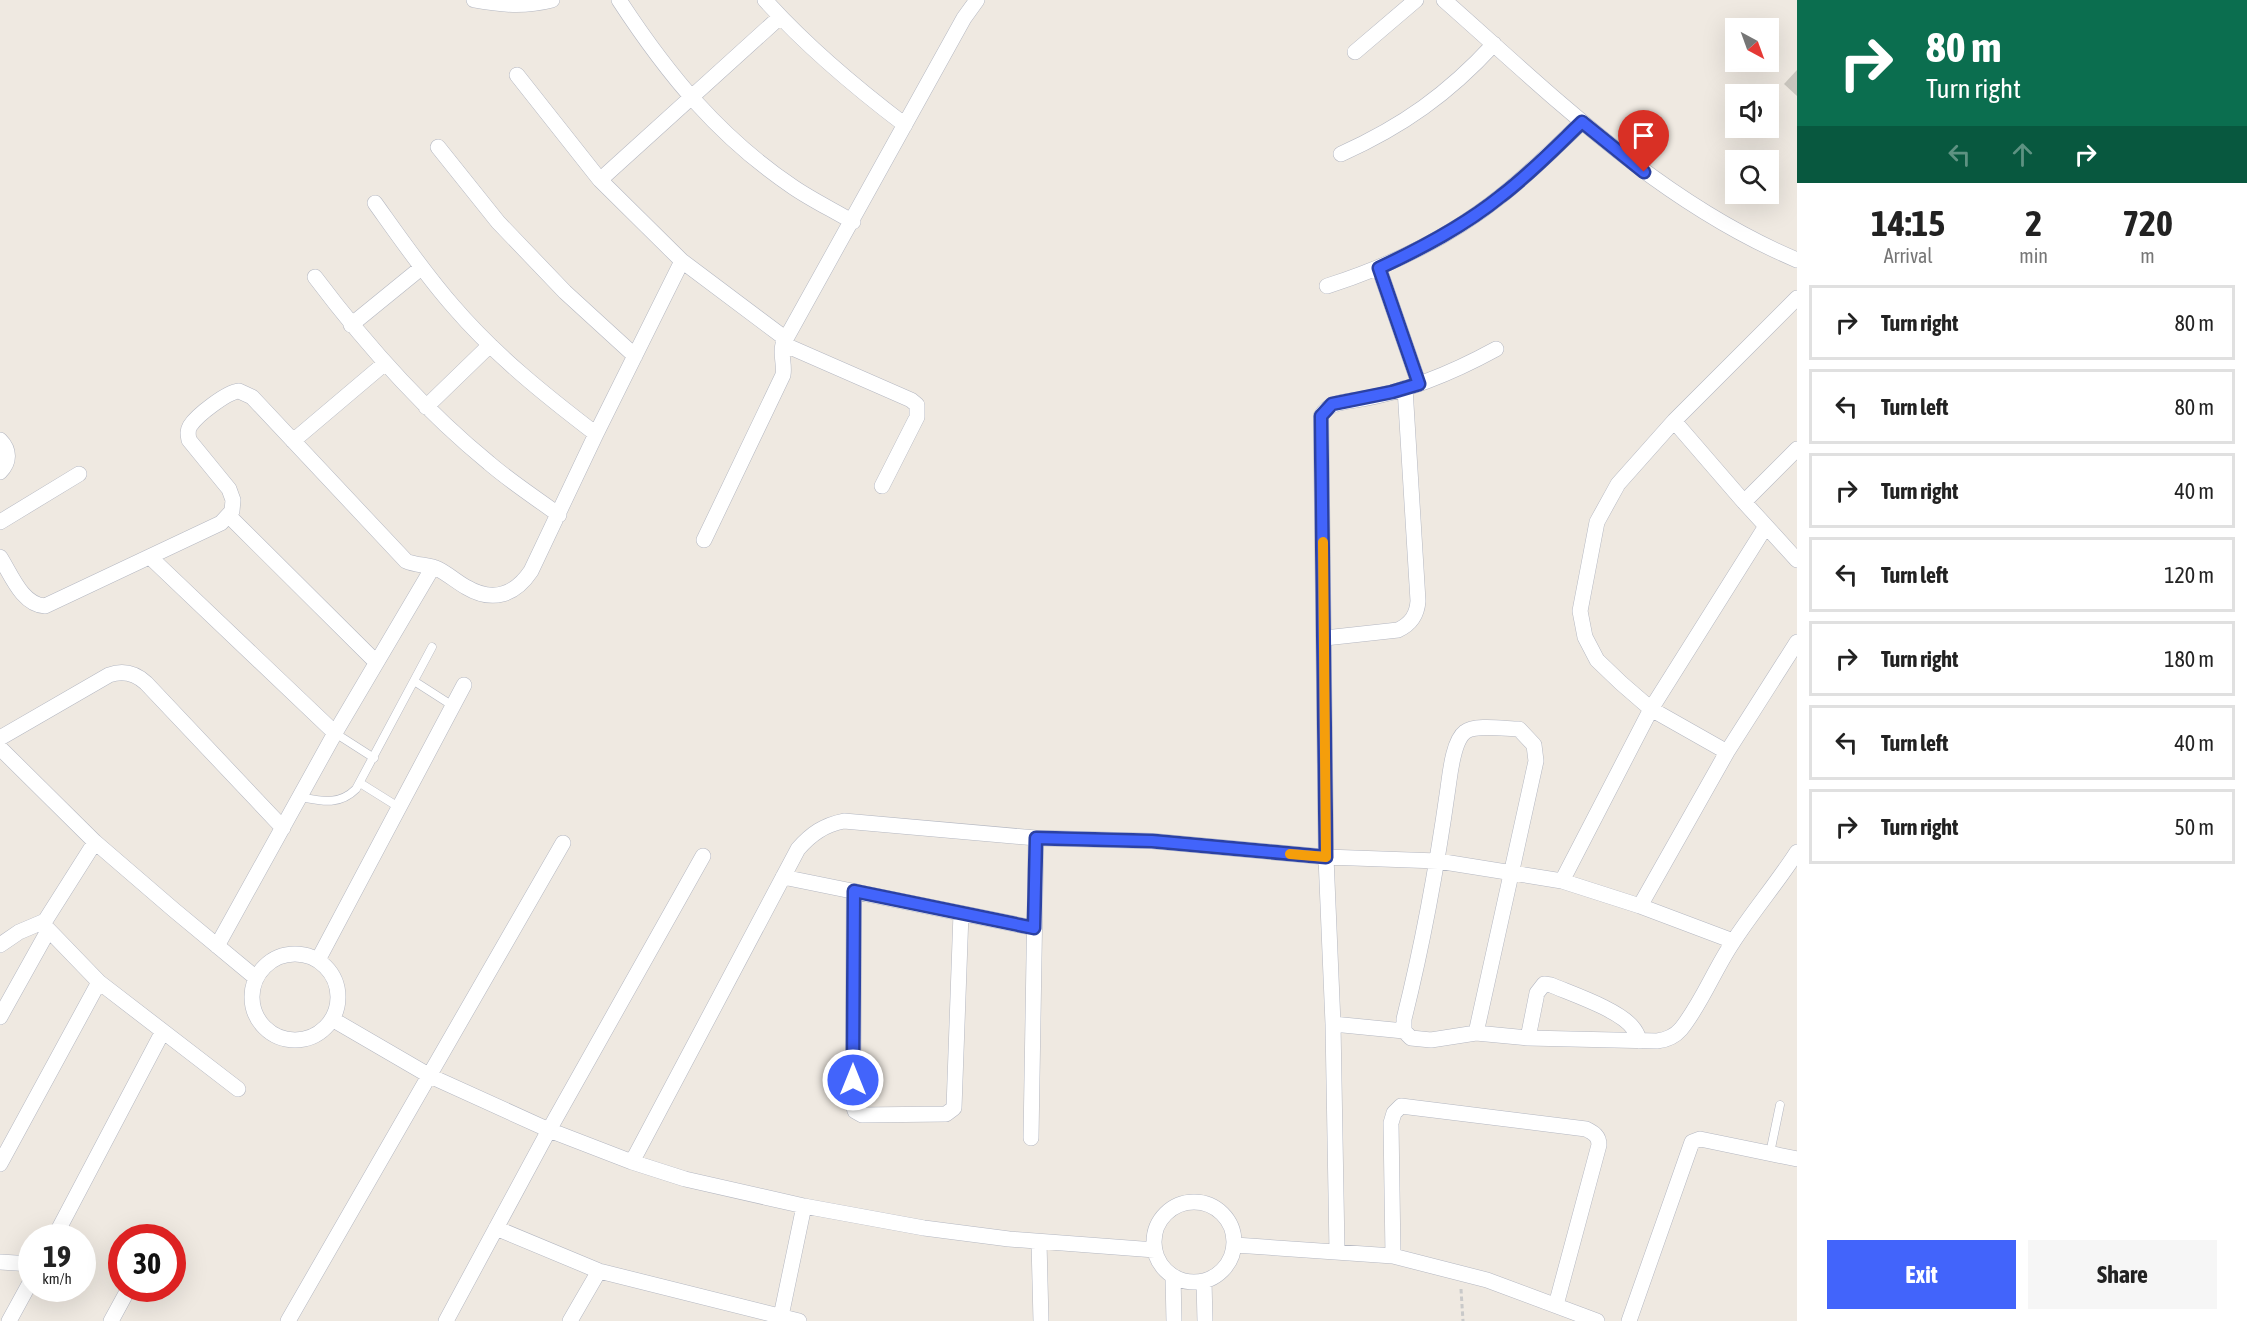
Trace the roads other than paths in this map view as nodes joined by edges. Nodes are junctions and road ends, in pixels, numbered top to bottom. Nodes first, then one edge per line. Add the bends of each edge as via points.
1 (474, 0) edge
2 (552, 0) edge
3 (619, 0) edge
4 (765, 0) edge
5 (977, 0) edge
6 (1416, 0) edge
7 (1444, 0) edge
8 (780, 17) junction
9 (1494, 44) junction
10 (1355, 52) dead end
11 (517, 75) dead end
12 (690, 98) junction
13 (1582, 122) junction
14 (905, 125) junction
15 (438, 147) dead end
16 (1341, 154) dead end
17 (600, 180) junction
18 (375, 203) dead end
19 (853, 222) junction
20 (1797, 260) edge
21 (682, 261) junction
22 (421, 268) junction
23 (1379, 268) junction
24 (315, 277) dead end
25 (1327, 286) dead end
26 (1797, 298) edge
27 (351, 324) junction
28 (785, 341) junction
29 (490, 345) junction
30 (1496, 349) dead end
31 (635, 356) junction
32 (384, 364) junction
33 (1412, 386) junction
34 (426, 407) junction
35 (1674, 421) junction
36 (596, 434) junction
37 (0, 440) edge
38 (293, 441) junction
39 (1797, 449) edge
40 (0, 472) edge
41 (79, 474) dead end
42 (882, 486) dead end
43 (1744, 502) junction
44 (559, 514) junction
45 (229, 516) junction
46 (0, 522) edge
47 (1766, 526) junction
48 (704, 540) dead end
49 (0, 557) edge
50 (150, 557) junction
51 (1797, 560) edge
52 (433, 567) junction
53 (1325, 638) junction
54 (1797, 642) edge
55 (432, 647) dead end
56 (376, 662) junction
57 (414, 681) junction
58 (464, 685) dead end
59 (453, 706) junction
60 (1651, 709) junction
61 (335, 733) junction
62 (0, 738) edge
63 (0, 748) edge
64 (1728, 752) junction
65 (374, 758) junction
66 (360, 783) junction
67 (300, 797) junction
68 (400, 808) junction
69 (283, 828) junction
70 (1036, 838) junction
71 (95, 842) junction
72 (563, 843) dead end
73 (1797, 852) edge
74 (703, 856) dead end
75 (1326, 857) junction
76 (1438, 861) junction
77 (1512, 872) junction
78 (783, 877) junction
79 (1562, 881) junction
80 (854, 891) junction
81 (1640, 906) junction
82 (961, 913) junction
83 (45, 927) junction
84 (1034, 928) junction
85 (1733, 941) junction
86 (0, 945) edge
87 (218, 946) junction
88 (318, 960) junction
89 (256, 978) junction
90 (99, 982) junction
91 (0, 1017) edge
92 (332, 1019) junction
93 (1333, 1024) junction
94 (1404, 1031) junction
95 (162, 1033) junction
96 (1476, 1034) junction
97 (1528, 1038) junction
98 (1640, 1041) junction
99 (430, 1076) junction
100 (238, 1089) dead end
101 (1780, 1105) dead end
102 (549, 1130) junction
103 (1030, 1138) dead end
104 (1770, 1153) junction
105 (1797, 1159) edge
106 (632, 1162) junction
107 (0, 1164) edge
108 (804, 1206) junction
109 (61, 1224) edge
110 (496, 1228) junction
111 (1039, 1242) junction
112 (1235, 1245) junction
113 (1155, 1250) junction
114 (1337, 1251) junction
115 (1393, 1256) junction
116 (0, 1262) edge
117 (18, 1263) edge
118 (599, 1271) junction
119 (1173, 1276) junction
120 (1204, 1281) junction
121 (19, 1302) edge
122 (121, 1302) edge
123 (1556, 1305) junction
124 (781, 1319) edge
125 (9, 1321) edge
126 (111, 1321) edge
127 (288, 1321) edge
128 (446, 1321) edge
129 (570, 1321) edge
130 (800, 1321) edge
131 (1041, 1321) edge
132 (1174, 1321) edge
133 (1205, 1321) edge
134 (1597, 1321) edge
135 (1629, 1321) edge

1 - 2 street via 514,5
3 - 12 street
4 - 8 street
5 - 14 street
6 - 10 street
7 - 9 street
8 - 12 street
8 - 14 street via 861,91
9 - 13 street
9 - 16 street via 1431,104 1382,135
11 - 17 street
12 - 17 street
12 - 19 street via 766,167
13 - 20 street via 1676,195
13 - 23 street via 1527,175 1471,218
14 - 19 street
15 - 31 street via 498,222 564,292
17 - 21 street
18 - 22 street
19 - 28 street
21 - 28 street
21 - 31 street
22 - 27 street
22 - 29 street
23 - 25 street
23 - 33 street
24 - 27 street
26 - 35 street
27 - 32 street
28 - 42 street via 917,405 917,417
28 - 48 street via 781,354 783,375
29 - 34 street
29 - 36 street via 541,392
30 - 33 street
31 - 36 street
32 - 34 street
32 - 38 street
33 - 53 street via 1332,404 1321,416
33 - 53 street via 1416,614 1398,630
34 - 44 street via 490,464
35 - 43 street
35 - 60 street via 1618,484 1597,522 1580,611 1585,637 1597,660
36 - 44 street
37 - 40 street via 8,457
38 - 45 street via 252,397 239,391 225,396 192,423 189,440 232,494
38 - 52 street via 400,557 413,565
39 - 43 street
41 - 46 street
43 - 47 street
44 - 52 street via 531,571 509,592 479,593
45 - 50 street
45 - 56 street
47 - 51 street
47 - 60 street
49 - 50 street via 26,597 35,605 45,606
50 - 61 street
52 - 56 street
53 - 75 street
54 - 64 street
55 - 57 lane
56 - 61 street
57 - 59 lane
57 - 65 lane
58 - 59 street
59 - 68 street
60 - 64 street
60 - 79 street
61 - 65 lane
61 - 67 street
62 - 69 street via 109,675 135,675
63 - 71 street
64 - 81 street
65 - 66 lane
66 - 67 lane via 349,796 333,802
66 - 68 lane
67 - 69 street
68 - 88 street
69 - 87 street
70 - 75 street via 1152,841
70 - 78 street via 844,821 824,827 806,840
70 - 84 street
71 - 83 street
71 - 87 street
72 - 99 street
73 - 85 street
74 - 102 street
75 - 76 street
75 - 93 street
76 - 77 street
76 - 77 street via 1459,738 1473,728 1519,729 1534,745 1536,761
76 - 94 street
77 - 79 street
77 - 96 street
78 - 80 street
78 - 106 street
79 - 81 street
80 - 82 street
80 - 82 street via 853,1104 862,1115 946,1114 954,1108
81 - 85 street
82 - 84 street
83 - 86 street via 19,932
83 - 90 street
83 - 91 street
84 - 103 street
85 - 98 street via 1679,1031 1666,1040
87 - 89 street
88 - 89 street via 305,954 290,954 265,966
88 - 92 street via 332,974 338,992
89 - 92 street via 253,1007 269,1031 297,1040 312,1037
90 - 95 street
90 - 107 street
92 - 99 street
93 - 94 street
93 - 114 street
94 - 96 street via 1412,1038 1431,1040
95 - 100 street
95 - 109 street
96 - 97 street
97 - 98 street
97 - 98 street via 1537,993 1545,984 1622,1018 1633,1027
99 - 102 street
99 - 127 street
101 - 104 lane
102 - 106 street
102 - 110 street
104 - 105 street
104 - 135 street via 1700,1139 1692,1142
106 - 108 street via 685,1179
108 - 111 street via 924,1228
108 - 124 street
110 - 118 street
110 - 128 street
111 - 113 street
111 - 131 street
112 - 113 street via 1228,1218 1206,1202 1192,1201 1173,1208 1159,1223 1154,1236
112 - 114 street
112 - 120 street via 1225,1268
113 - 119 street
114 - 115 street
115 - 123 street via 1460,1272
115 - 123 street via 1391,1123 1401,1106 1586,1129 1596,1135 1599,1145
116 - 117 street
118 - 124 street
118 - 129 street
119 - 120 street
119 - 132 street
120 - 133 street
121 - 125 street
122 - 126 street
123 - 134 street
124 - 130 street

